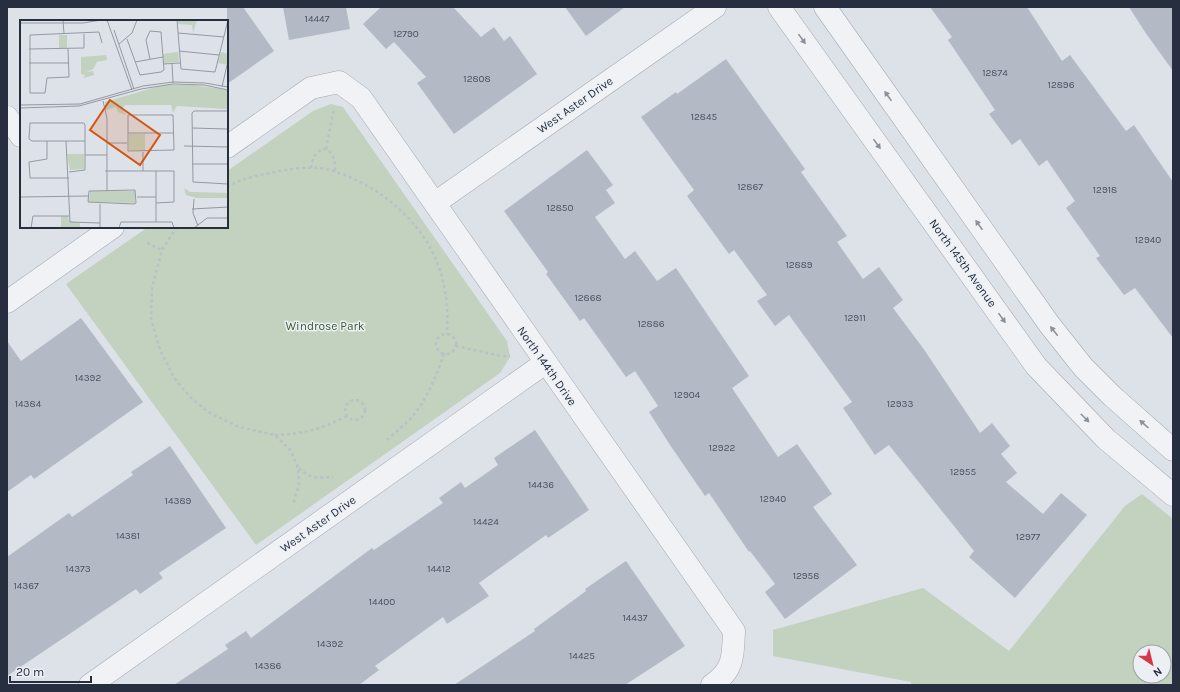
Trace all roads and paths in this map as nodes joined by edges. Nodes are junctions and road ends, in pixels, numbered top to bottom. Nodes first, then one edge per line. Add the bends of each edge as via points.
1 (715, 7) edge
2 (779, 7) edge
3 (825, 7) edge
4 (339, 82) junction
5 (7, 117) edge
6 (20, 135) edge
7 (228, 146) edge
8 (326, 149) junction
9 (311, 168) junction
10 (335, 172) junction
11 (228, 186) edge
12 (435, 203) junction
13 (110, 228) edge
14 (176, 228) edge
15 (90, 234) edge
16 (147, 243) dead end
17 (162, 250) junction
18 (7, 302) edge
19 (447, 334) junction
20 (456, 346) junction
21 (444, 353) junction
22 (512, 356) dead end
23 (545, 363) junction
24 (347, 416) junction
25 (275, 436) junction
26 (386, 440) dead end
27 (1173, 450) edge
28 (298, 468) junction
29 (333, 477) dead end
30 (1173, 495) edge
31 (293, 505) dead end
32 (90, 685) edge
33 (712, 685) edge

1 - 12 street, West Aster Drive
2 -> 30 street, North 145th Avenue via 1036,366 1106,439
27 -> 3 street via 1083,367 1049,324
4 - 7 street via 311,88
4 - 8 path
4 - 12 street, North 144th Drive via 361,98
5 - 6 street
8 - 9 path via 315,154
8 - 10 path via 332,153 335,160
9 - 10 path
9 - 11 path via 287,169 241,178
10 - 19 path via 364,183 396,205 416,228 438,265 448,301
12 - 23 street, North 144th Drive
13 - 15 street
14 - 17 path
15 - 18 street
16 - 17 path
17 - 25 path via 152,288 151,319 160,350 175,379 190,397 208,412 239,427
19 - 20 path via 454,337
19 - 21 path via 441,336 437,344 439,350
20 - 21 path via 453,351
20 - 22 path
21 - 26 path via 424,400 411,418
23 - 32 street, West Aster Drive
23 - 33 street, North 144th Drive via 734,631 733,660 719,680
24 - 24 path via 355,420 360,418 364,410 362,404 353,401 348,404 345,410
24 - 25 path via 318,430
25 - 28 path via 291,451
28 - 29 path via 313,478
28 - 31 path via 299,484

